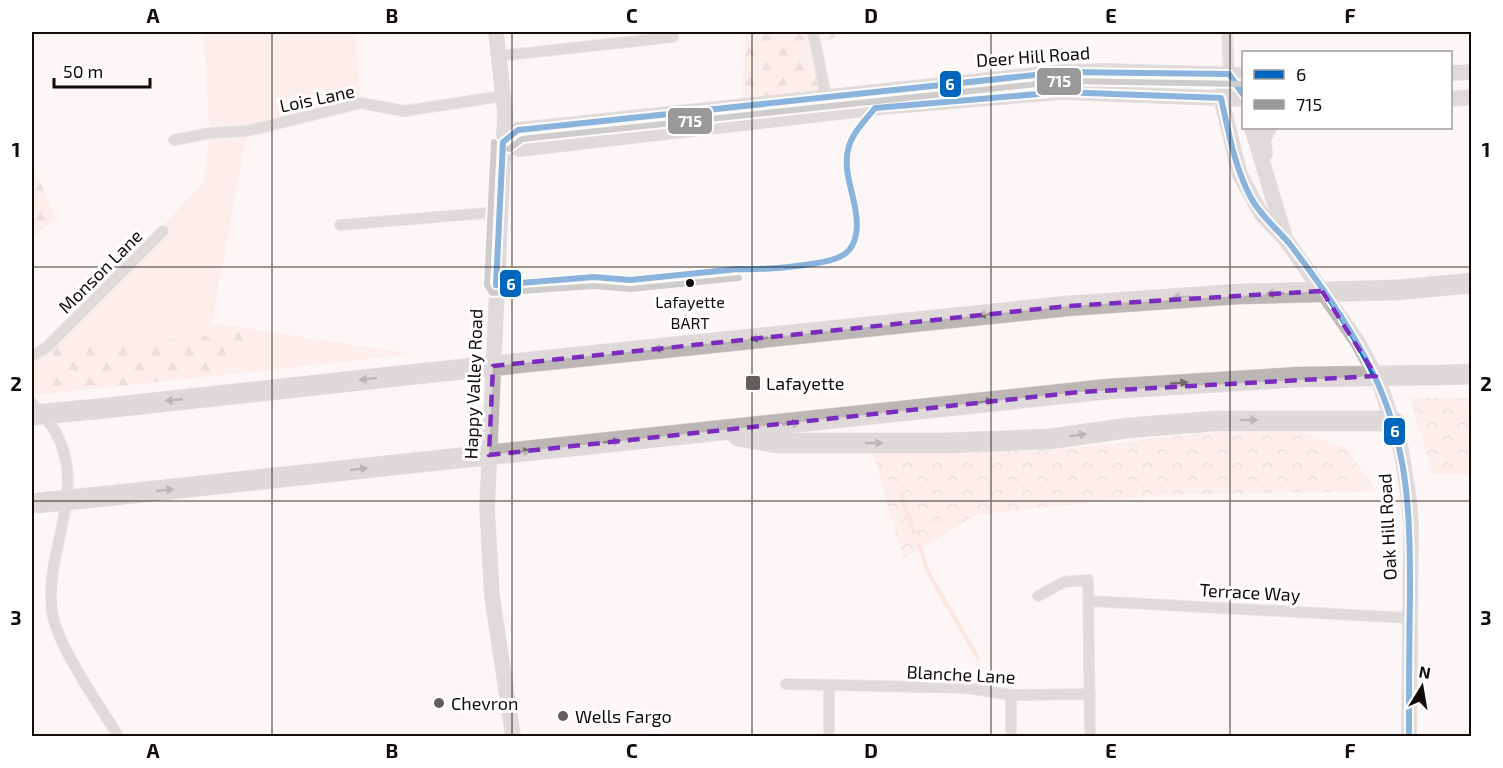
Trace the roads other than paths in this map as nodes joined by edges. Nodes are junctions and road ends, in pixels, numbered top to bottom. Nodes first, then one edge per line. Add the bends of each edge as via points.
1 (496, 32) edge
2 (813, 32) edge
3 (1227, 32) edge
4 (673, 37) dead end
5 (499, 56) junction
6 (1472, 72) edge
7 (1452, 73) edge
8 (1236, 74) edge
9 (1242, 92) edge
10 (503, 96) junction
11 (826, 96) junction
12 (1472, 97) edge
13 (1221, 98) junction
14 (1242, 98) edge
15 (1452, 99) edge
16 (839, 112) junction
17 (1252, 129) edge
18 (1268, 129) edge
19 (174, 140) dead end
20 (503, 142) junction
21 (1268, 184) junction
22 (499, 213) junction
23 (340, 225) dead end
24 (163, 231) dead end
25 (1286, 240) junction
26 (1472, 283) edge
27 (1472, 289) edge
28 (1396, 290) junction
29 (32, 356) edge
30 (1472, 374) edge
31 (32, 403) edge
32 (32, 415) edge
33 (1393, 421) junction
34 (712, 432) junction
35 (34, 504) edge
36 (1038, 596) dead end
37 (1090, 601) junction
38 (1409, 618) junction
39 (786, 684) dead end
40 (829, 687) junction
41 (1090, 694) junction
42 (1011, 695) junction
43 (118, 736) edge
44 (513, 736) edge
45 (829, 736) edge
46 (1011, 736) edge
47 (1090, 736) edge
48 (1409, 736) edge

1 - 5 street, Happy Valley Road
2 - 11 street
3 - 8 street
4 - 5 street
5 - 10 street, Happy Valley Road
6 - 7 street
8 - 9 street
8 - 11 street, Deer Hill Road via 1064,72
8 - 13 street
10 - 19 street, Lois Lane via 404,111 361,104 247,131
10 - 20 street, Happy Valley Road
11 - 16 street
11 - 20 street, Deer Hill Road via 518,130
12 - 15 street
13 - 14 street, Deer Hill Road
13 - 16 street, Deer Hill Road via 1061,92
13 - 25 street, Oak Hill Road via 1240,175 1262,215
16 - 20 street, Deer Hill Road via 520,148
17 - 21 street, Oak Hill Road
18 - 21 street via 1263,138
20 - 22 street, Happy Valley Road
21 - 25 street, Oak Hill Road
22 - 23 street
22 - 44 street, Happy Valley Road via 487,508 493,605
24 - 29 street, Monson Lane via 47,346
25 - 33 street, Oak Hill Road via 1363,351
26 - 28 highway
27 - 28 highway
28 -> 32 highway, bridge via 1239,294 1087,304
34 -> 30 highway, bridge via 1108,389 1299,377
31 - 43 street via 55,431 68,479 69,498 51,581 52,612 69,653
34 -> 33 highway via 777,443 944,443 1049,439 1215,421
33 - 38 street, Oak Hill Road via 1409,499
35 -> 34 highway, bridge
36 - 37 street via 1064,582 1088,580
37 - 38 street, Terrace Way
37 - 41 street
38 - 48 street, Oak Hill Road
39 - 40 street, Blanche Lane
40 - 42 street, Blanche Lane via 966,688
40 - 45 street
41 - 42 street, Blanche Lane
41 - 47 street
42 - 46 street

